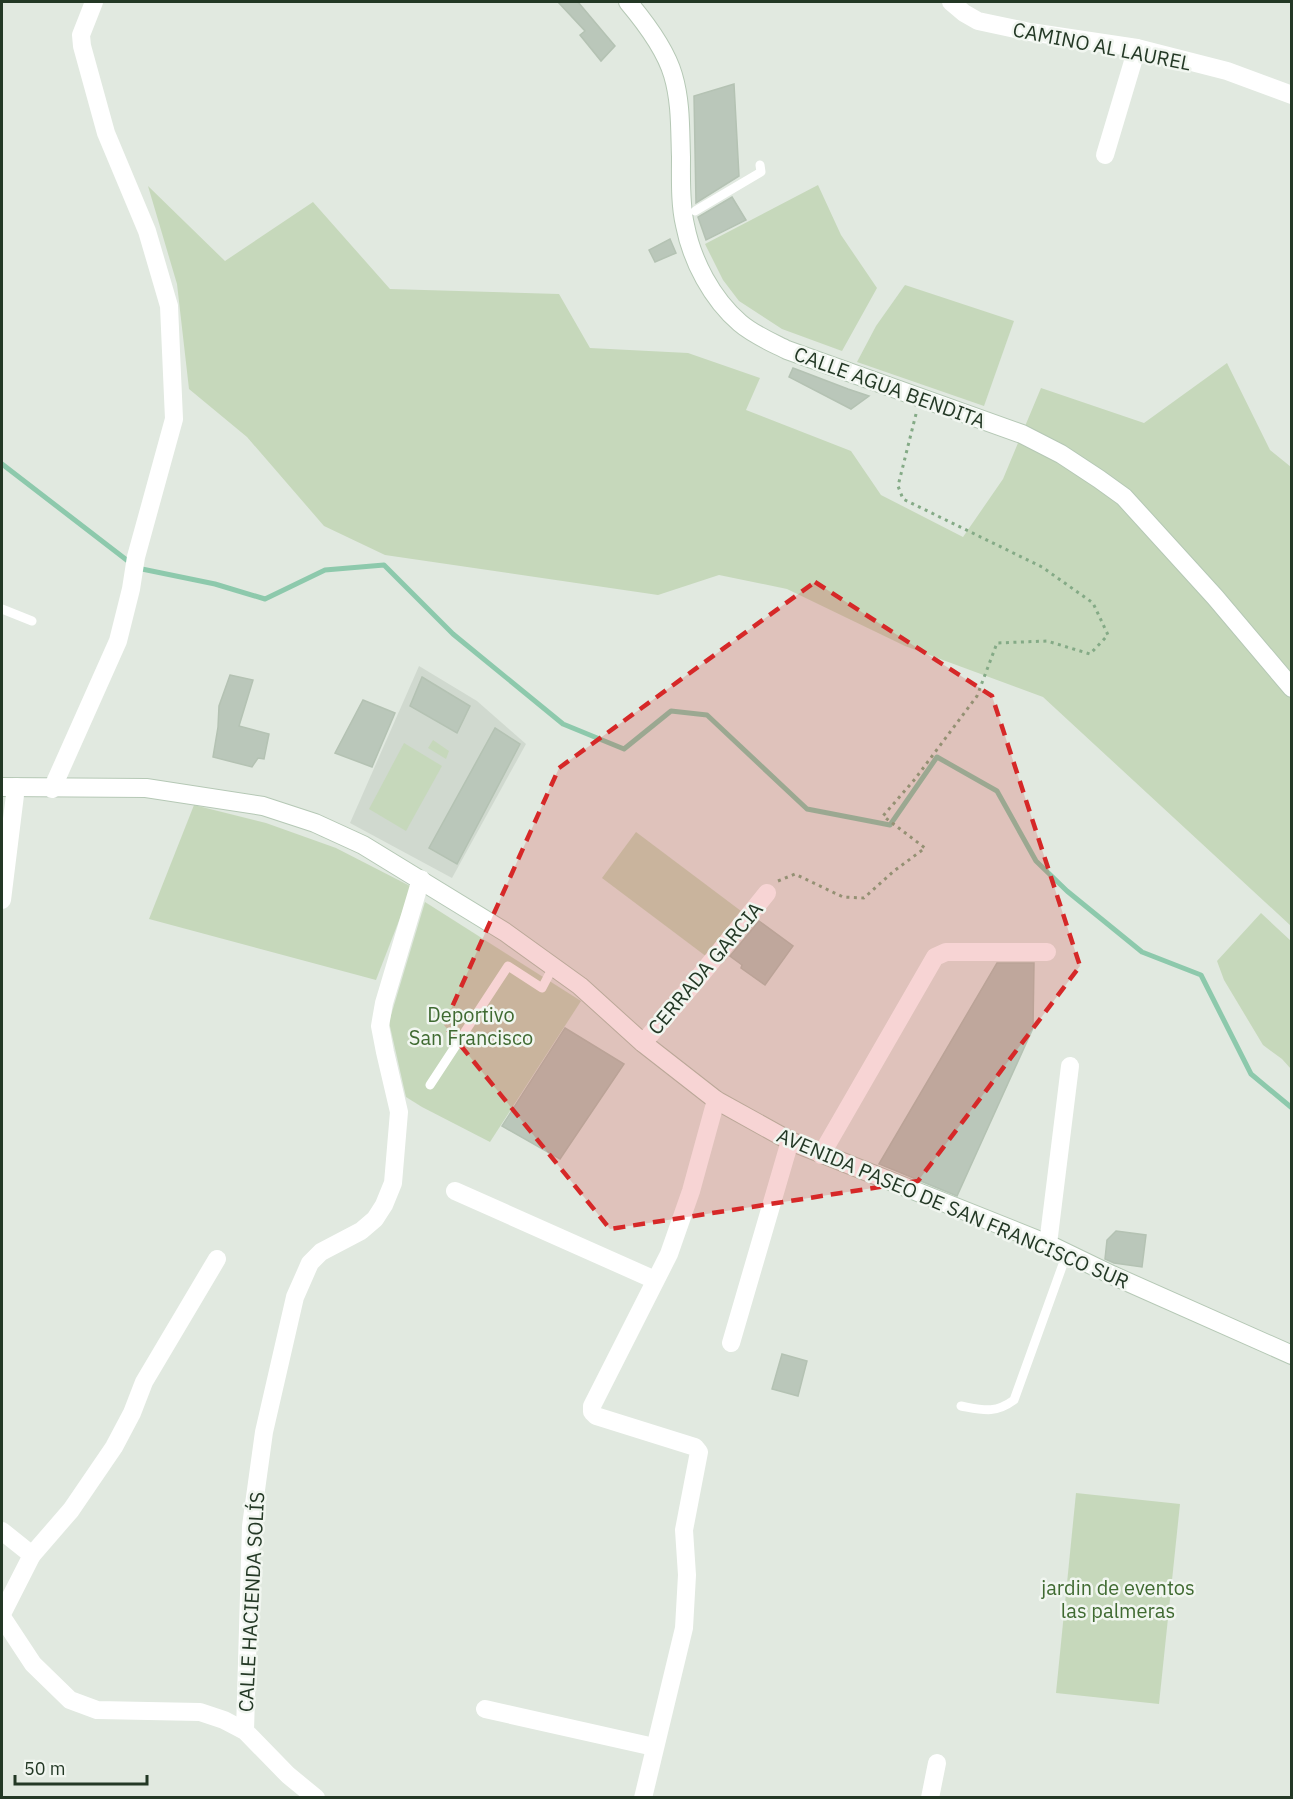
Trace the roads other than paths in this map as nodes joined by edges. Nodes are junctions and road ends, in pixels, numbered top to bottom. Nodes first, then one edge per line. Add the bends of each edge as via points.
1 (94, 2) edge
2 (628, 2) edge
3 (951, 2) edge
4 (1137, 48) junction
5 (1292, 94) edge
6 (1105, 155) dead end
7 (760, 165) dead end
8 (695, 211) dead end
9 (2, 609) edge
10 (32, 621) dead end
11 (1292, 688) edge
12 (9, 787) edge
13 (52, 789) junction
14 (421, 879) junction
15 (767, 893) road end
16 (2, 900) edge
17 (1047, 952) dead end
18 (553, 967) junction
19 (643, 1042) junction
20 (1070, 1066) dead end
21 (430, 1085) dead end
22 (716, 1100) junction
23 (790, 1142) junction
24 (821, 1155) junction
25 (455, 1191) dead end
26 (1048, 1244) junction
27 (1066, 1252) junction
28 (217, 1259) dead end
29 (655, 1280) junction
30 (731, 1343) dead end
31 (1292, 1355) edge
32 (961, 1406) dead end
33 (2, 1531) edge
34 (32, 1555) junction
35 (2, 1615) edge
36 (485, 1709) dead end
37 (244, 1731) junction
38 (654, 1747) junction
39 (937, 1763) dead end
40 (316, 1797) edge
41 (643, 1797) edge
42 (930, 1797) edge

1 - 13 street via 81,35 86,66 106,133 147,231 169,306 174,419 118,641
2 - 11 street, CALLE AGUA BENDITA via 647,24 672,73 679,105 684,224 691,248 710,288 740,323 787,350 1022,435 1099,479 1124,497
3 - 4 street, CAMINO AL LAUREL via 978,21
4 - 5 street, CAMINO AL LAUREL via 1227,71
4 - 6 street
7 - 8 lane via 761,172
9 - 10 lane
12 - 13 street, AVENIDA PASEO DE SAN FRANCISCO SUR
12 - 16 street
13 - 14 street, AVENIDA PASEO DE SAN FRANCISCO SUR via 146,788 262,806 344,836
14 - 18 street, AVENIDA PASEO DE SAN FRANCISCO SUR
14 - 37 street, CALLE HACIENDA SOLÍS via 380,1026 399,1112 393,1183 375,1219 310,1263 295,1297 266,1421 251,1526
15 - 19 street, CERRADA GARCIA
17 - 24 street via 946,952 935,957
18 - 19 street, AVENIDA PASEO DE SAN FRANCISCO SUR
18 - 21 lane via 542,988 508,966
19 - 22 street, AVENIDA PASEO DE SAN FRANCISCO SUR
20 - 26 street
22 - 23 street, AVENIDA PASEO DE SAN FRANCISCO SUR
22 - 29 street via 680,1223
23 - 24 street, AVENIDA PASEO DE SAN FRANCISCO SUR
23 - 30 street
24 - 26 street, AVENIDA PASEO DE SAN FRANCISCO SUR
25 - 29 street
26 - 27 street, AVENIDA PASEO DE SAN FRANCISCO SUR
27 - 31 street, AVENIDA PASEO DE SAN FRANCISCO SUR
27 - 32 lane via 1014,1400 992,1411
28 - 34 street via 144,1382 114,1447 71,1510
29 - 38 street via 592,1406 596,1416 695,1447 699,1452 684,1530 684,1628
33 - 34 street
34 - 35 street
35 - 37 street via 33,1664 70,1700 97,1710 200,1712
36 - 38 street
37 - 40 street
38 - 41 street
39 - 42 street

